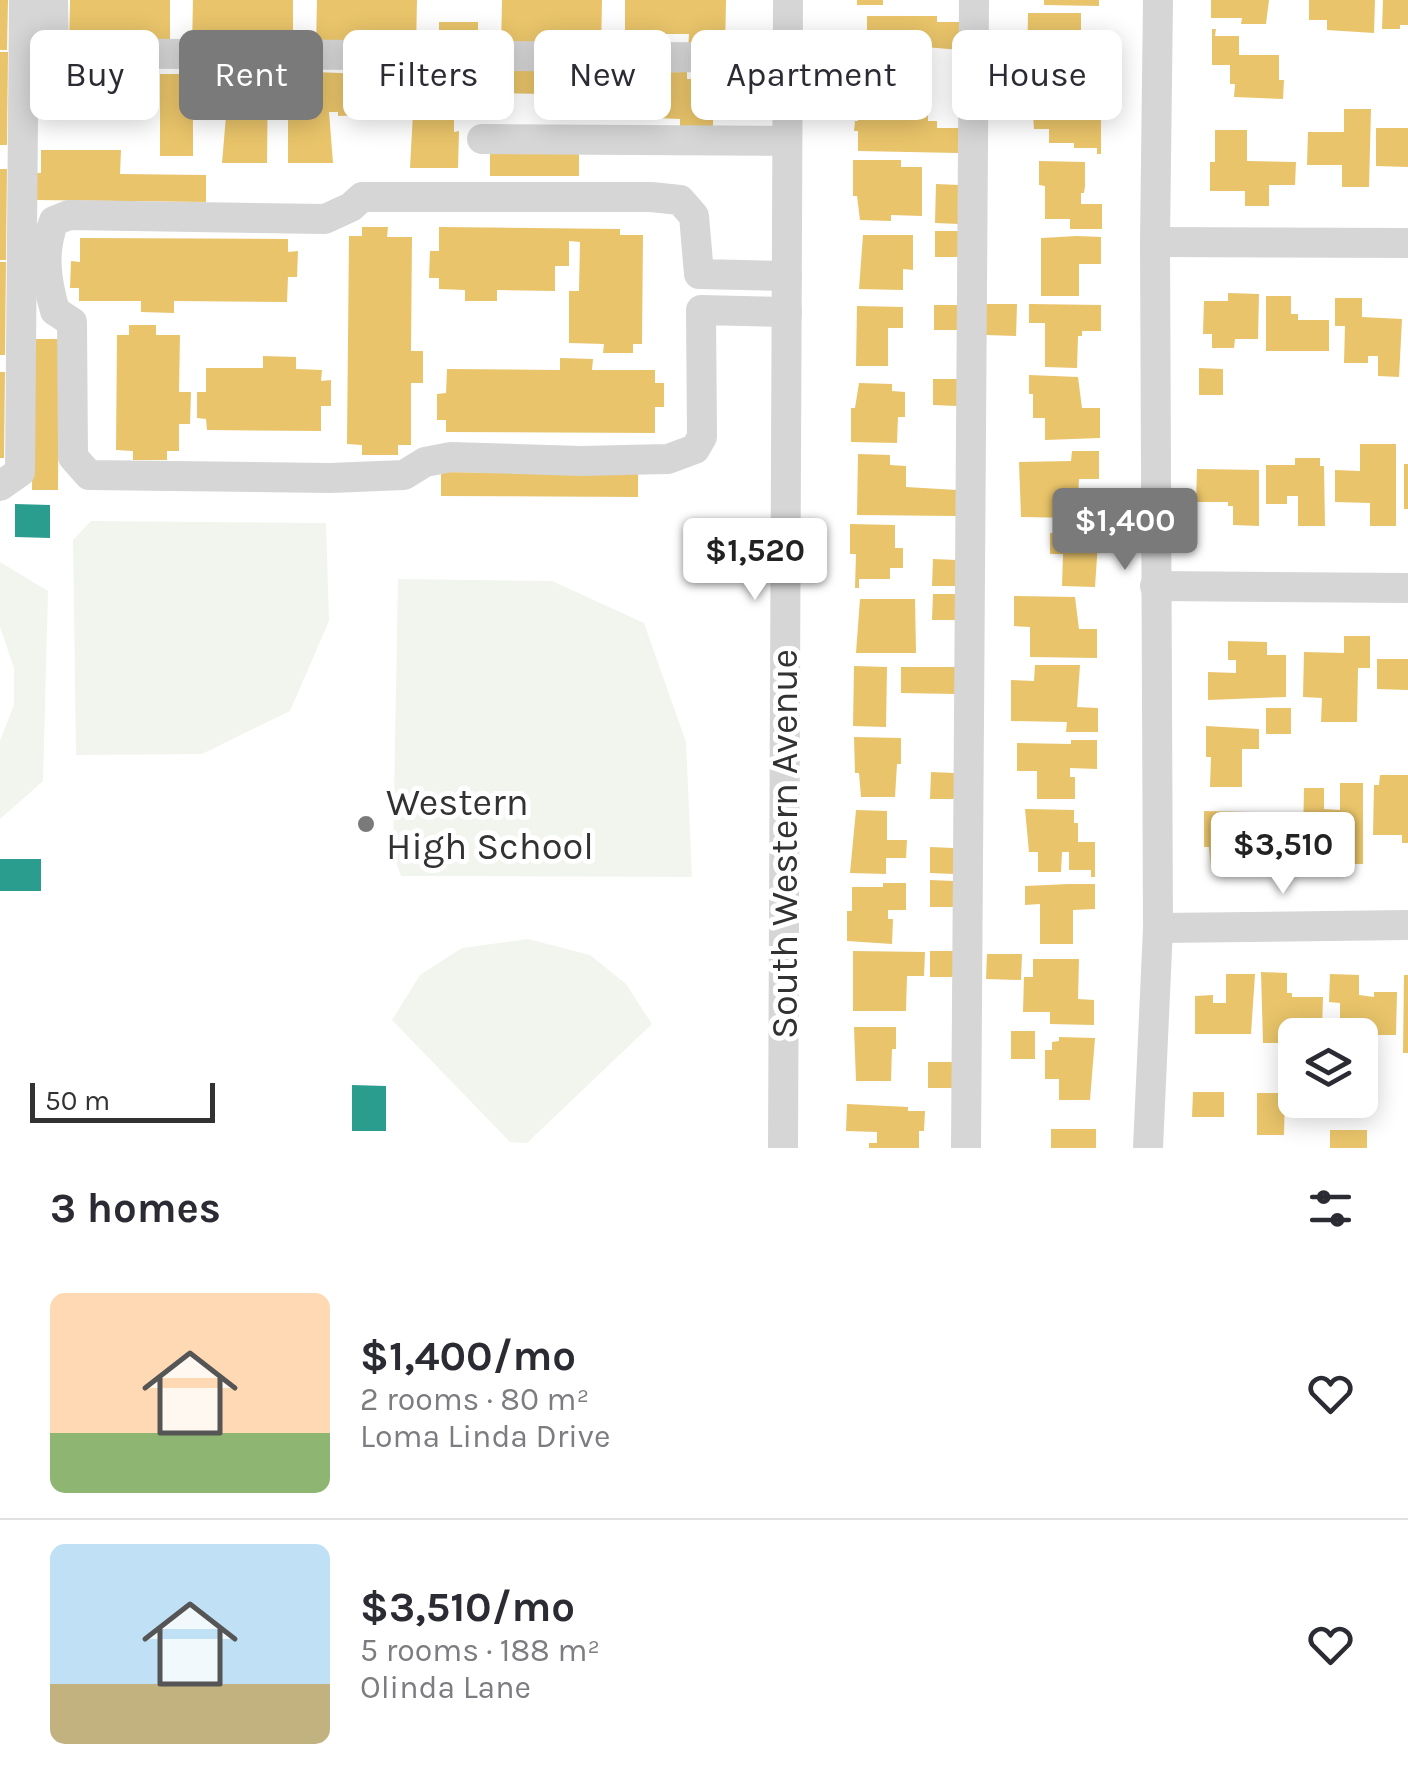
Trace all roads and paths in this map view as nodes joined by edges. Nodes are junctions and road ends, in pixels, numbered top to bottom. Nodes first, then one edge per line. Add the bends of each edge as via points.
1 (24, 0) edge
2 (53, 0) edge
3 (788, 0) edge
4 (974, 0) edge
5 (1158, 0) edge
6 (788, 30) edge
7 (691, 57) edge
8 (787, 120) edge
9 (482, 139) dead end
10 (787, 141) junction
11 (11, 156) edge
12 (1155, 242) junction
13 (1408, 243) edge
14 (699, 274) junction
15 (787, 276) junction
16 (701, 310) junction
17 (787, 312) junction
18 (10, 366) edge
19 (0, 486) edge
20 (1155, 586) junction
21 (1408, 588) edge
22 (1408, 925) edge
23 (1158, 928) junction
24 (783, 1148) edge
25 (966, 1148) edge
26 (1148, 1148) edge

1 - 11 street
2 - 7 street via 54,54
3 - 6 street, South Western Avenue
4 - 25 street
5 - 12 street
8 - 10 street, South Western Avenue
9 - 10 street
10 - 15 street, South Western Avenue
11 - 18 street
12 - 13 street
12 - 20 street
14 - 15 street
14 - 16 street
14 - 16 street via 694,216 680,200 652,197 362,197 324,218 69,215 54,221 46,242 55,310 72,322 72,457 89,475 404,476 451,456 668,460 695,449 702,438
15 - 17 street, South Western Avenue
16 - 17 street
17 - 24 street, South Western Avenue
18 - 19 street via 20,472
20 - 21 street
20 - 23 street
22 - 23 street
23 - 26 street

